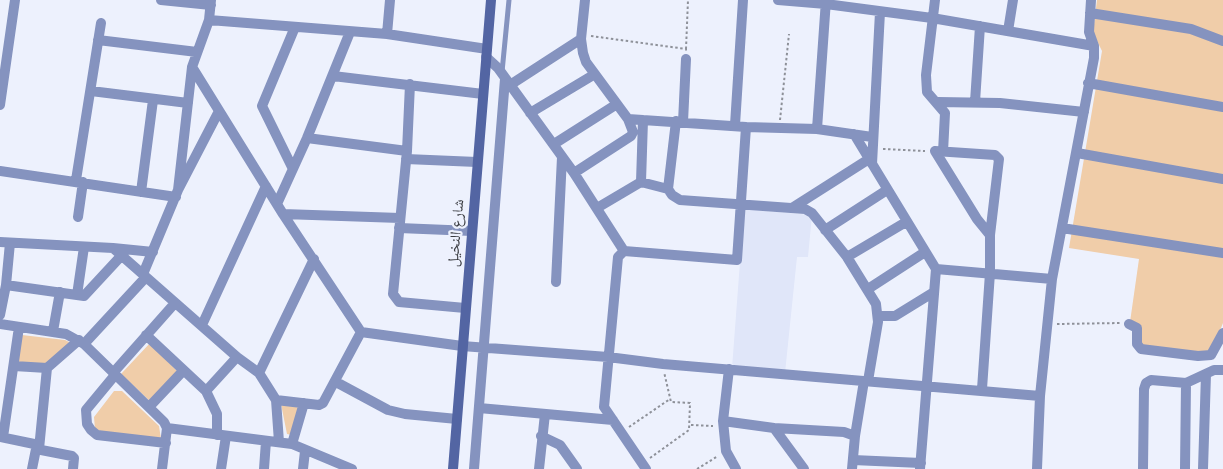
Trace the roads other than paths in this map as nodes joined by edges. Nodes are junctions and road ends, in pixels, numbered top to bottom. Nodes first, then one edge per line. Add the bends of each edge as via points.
1 (15, 0) edge
2 (161, 0) edge
3 (390, 0) edge
4 (491, 0) edge
5 (509, 0) edge
6 (585, 0) edge
7 (743, 0) edge
8 (778, 0) edge
9 (935, 0) edge
10 (1013, 0) edge
11 (1091, 0) edge
12 (826, 2) edge
13 (211, 3) edge
14 (880, 12) junction
15 (1090, 13) junction
16 (932, 18) junction
17 (209, 20) junction
18 (101, 23) dead end
19 (980, 26) junction
20 (295, 27) junction
21 (1008, 31) junction
22 (350, 32) junction
23 (388, 34) junction
24 (581, 36) junction
25 (98, 40) junction
26 (1223, 41) edge
27 (1094, 46) junction
28 (197, 52) junction
29 (486, 53) junction
30 (686, 54) road end
31 (192, 67) junction
32 (595, 74) junction
33 (333, 76) junction
34 (506, 79) junction
35 (1088, 83) junction
36 (410, 84) junction
37 (91, 91) junction
38 (483, 94) junction
39 (153, 100) junction
40 (938, 102) junction
41 (974, 102) junction
42 (188, 103) junction
43 (617, 104) junction
44 (0, 105) edge
45 (1223, 107) edge
46 (219, 112) junction
47 (1084, 112) junction
48 (530, 113) junction
49 (628, 119) junction
50 (644, 120) junction
51 (680, 121) junction
52 (735, 125) junction
53 (746, 127) junction
54 (817, 129) junction
55 (854, 134) junction
56 (872, 137) junction
57 (308, 138) junction
58 (554, 144) junction
59 (939, 151) junction
60 (1076, 153) junction
61 (406, 155) junction
62 (562, 157) junction
63 (477, 162) junction
64 (870, 162) junction
65 (293, 169) junction
66 (0, 171) edge
67 (574, 173) junction
68 (1223, 179) edge
69 (80, 181) junction
70 (642, 182) junction
71 (266, 186) junction
72 (668, 189) junction
73 (887, 190) junction
74 (141, 192) junction
75 (177, 193) junction
76 (277, 204) junction
77 (741, 205) junction
78 (597, 208) junction
79 (792, 208) junction
80 (283, 214) junction
81 (78, 217) dead end
82 (906, 222) junction
83 (400, 223) junction
84 (1062, 228) junction
85 (825, 230) junction
86 (472, 231) junction
87 (990, 235) junction
88 (5, 242) edge
89 (84, 247) junction
90 (114, 248) junction
91 (624, 251) junction
92 (153, 252) junction
93 (925, 252) junction
94 (1223, 253) edge
95 (122, 255) junction
96 (847, 258) junction
97 (314, 259) junction
98 (936, 269) junction
99 (990, 274) junction
100 (144, 276) junction
101 (1052, 279) junction
102 (556, 282) dead end
103 (6, 285) junction
104 (868, 289) junction
105 (60, 292) junction
106 (934, 292) junction
107 (77, 295) junction
108 (175, 303) junction
109 (465, 308) junction
110 (0, 314) edge
111 (878, 316) junction
112 (0, 324) edge
113 (1129, 324) road end
114 (202, 325) junction
115 (19, 327) junction
116 (53, 331) junction
117 (361, 332) junction
118 (1223, 333) edge
119 (146, 336) junction
120 (81, 342) junction
121 (462, 346) junction
122 (484, 347) junction
123 (237, 357) junction
124 (608, 357) junction
125 (14, 366) junction
126 (47, 368) junction
127 (729, 369) junction
128 (1223, 370) edge
129 (183, 371) junction
130 (259, 373) junction
131 (114, 374) junction
132 (1206, 374) junction
133 (866, 381) junction
134 (336, 382) junction
135 (1186, 383) junction
136 (927, 386) junction
137 (982, 389) junction
138 (206, 391) junction
139 (1040, 396) junction
140 (276, 400) junction
141 (304, 403) junction
142 (149, 407) junction
143 (479, 408) junction
144 (545, 414) junction
145 (457, 419) junction
146 (613, 420) junction
147 (723, 424) junction
148 (167, 428) junction
149 (774, 428) junction
150 (222, 435) junction
151 (541, 436) junction
152 (855, 436) junction
153 (1, 437) edge
154 (266, 441) junction
155 (279, 442) junction
156 (166, 443) junction
157 (292, 444) junction
158 (39, 447) junction
159 (306, 451) junction
160 (852, 465) edge
161 (920, 466) edge
162 (644, 467) edge
163 (32, 469) edge
164 (73, 469) edge
165 (162, 469) edge
166 (221, 469) edge
167 (264, 469) edge
168 (303, 469) edge
169 (351, 469) edge
170 (453, 469) edge
171 (474, 469) edge
172 (539, 469) edge
173 (577, 469) edge
174 (736, 469) edge
175 (804, 469) edge
176 (1037, 469) edge
177 (1143, 469) edge
178 (1185, 469) edge
179 (1203, 469) edge

1 - 44 street
2 - 13 street
3 - 23 street
4 - 29 main road, شارع النخيل
5 - 34 lane
6 - 24 street
7 - 52 street
8 - 12 street
9 - 16 street
10 - 21 street
11 - 15 street
12 - 14 street
12 - 54 street
13 - 17 street
14 - 16 street
14 - 56 street
15 - 26 street via 1191,30
15 - 27 street via 1089,32
16 - 19 street
16 - 40 street via 927,92
17 - 20 street
17 - 28 street
18 - 25 street
19 - 21 street
19 - 41 street
20 - 22 street
20 - 65 street via 262,106
21 - 27 street
22 - 23 street
22 - 33 street
23 - 29 street
24 - 32 street via 586,62
24 - 34 street
25 - 28 street
25 - 37 street
27 - 35 street
28 - 31 street
29 - 34 street
29 - 38 main road, شارع النخيل
30 - 51 street
31 - 42 street
31 - 46 street
32 - 43 street
32 - 48 street
33 - 36 street
33 - 57 street
34 - 48 street
34 - 122 street
35 - 45 street
35 - 47 street
36 - 38 street
36 - 61 street
37 - 39 street
37 - 69 street
38 - 63 main road, شارع النخيل
39 - 42 street
39 - 74 street
40 - 41 street
40 - 59 street via 945,117
41 - 47 street
42 - 75 street
43 - 49 street
43 - 58 street
46 - 71 street
46 - 75 street
47 - 60 street
48 - 58 street
49 - 50 street
49 - 67 street via 633,132 631,136
50 - 51 street
50 - 70 street
51 - 52 street
51 - 72 street
52 - 53 street
53 - 54 street
53 - 77 street
54 - 55 street
55 - 56 street
55 - 64 street
56 - 64 street
57 - 61 street
57 - 65 street
58 - 62 street
59 - 87 street via 977,219
59 - 87 street via 1000,159
60 - 68 street
60 - 84 street
61 - 63 street
61 - 83 street
62 - 67 street
62 - 102 street
63 - 86 main road, شارع النخيل
64 - 73 street
64 - 79 street
65 - 76 street
66 - 69 street
67 - 78 street
69 - 74 street
69 - 81 street
70 - 72 street
70 - 78 street
71 - 76 street
71 - 114 street
72 - 77 street via 680,200
73 - 82 street
73 - 85 street
74 - 75 street
75 - 92 street
76 - 80 street
77 - 79 street
77 - 91 street via 738,258 735,261
78 - 91 street
79 - 85 street via 809,210
80 - 83 street
80 - 97 street
82 - 93 street
82 - 96 street
83 - 86 street
83 - 109 street via 393,294 396,301
84 - 94 street
84 - 101 street
85 - 96 street
86 - 109 main road, شارع النخيل
87 - 99 street
88 - 89 street
88 - 103 street
89 - 90 street
89 - 107 street
90 - 92 street
90 - 95 street
91 - 124 street via 618,257
92 - 100 street
93 - 98 street
93 - 104 street
95 - 100 street
95 - 107 street via 84,296
96 - 104 street
97 - 117 street
97 - 130 street
98 - 99 street
98 - 106 street
99 - 101 street
99 - 137 street
100 - 108 street
100 - 120 street
101 - 139 street
103 - 105 street
103 - 110 street
104 - 111 street
105 - 107 street
105 - 116 street
106 - 111 street via 895,316
106 - 136 street
108 - 114 street
108 - 119 street
109 - 121 main road, شارع النخيل
111 - 133 street
112 - 115 street
113 - 118 street via 1137,328 1140,349 1198,356 1211,356
114 - 123 street
115 - 116 street
115 - 125 street
116 - 120 street via 72,335
117 - 121 street
117 - 134 street
119 - 129 street
119 - 131 street
120 - 126 street
120 - 131 street
121 - 122 street
121 - 145 main road, شارع النخيل
122 - 124 street
122 - 143 street
123 - 130 street
123 - 138 street
124 - 127 street
124 - 146 street via 604,407
125 - 126 street
125 - 153 street
126 - 158 street
127 - 133 street
127 - 147 street
128 - 132 street via 1216,369
129 - 138 street
129 - 142 street
130 - 140 street
131 - 142 street
131 - 156 street via 86,410 91,430 97,435
132 - 135 street
132 - 179 street
133 - 136 street
133 - 152 street
134 - 141 street via 323,403
134 - 145 street via 388,410
135 - 177 street via 1150,380 1145,385
135 - 178 street
136 - 137 street
136 - 161 street
137 - 139 street
138 - 150 street via 216,411
139 - 176 street
140 - 141 street
140 - 155 street
141 - 157 street
142 - 148 street
143 - 144 street
143 - 171 street
144 - 146 street
144 - 151 street
145 - 170 main road, شارع النخيل
146 - 162 street
147 - 149 street
147 - 174 street via 726,451
148 - 150 street
148 - 156 street
149 - 152 street via 844,432
149 - 175 street
150 - 154 street
150 - 166 street
151 - 172 street
151 - 173 street via 560,445
152 - 160 street
153 - 158 street
154 - 155 street
154 - 167 street
155 - 157 street
156 - 165 street
157 - 159 street
158 - 163 street via 34,450
158 - 164 street via 72,456
159 - 168 street
159 - 169 street
160 - 161 street

